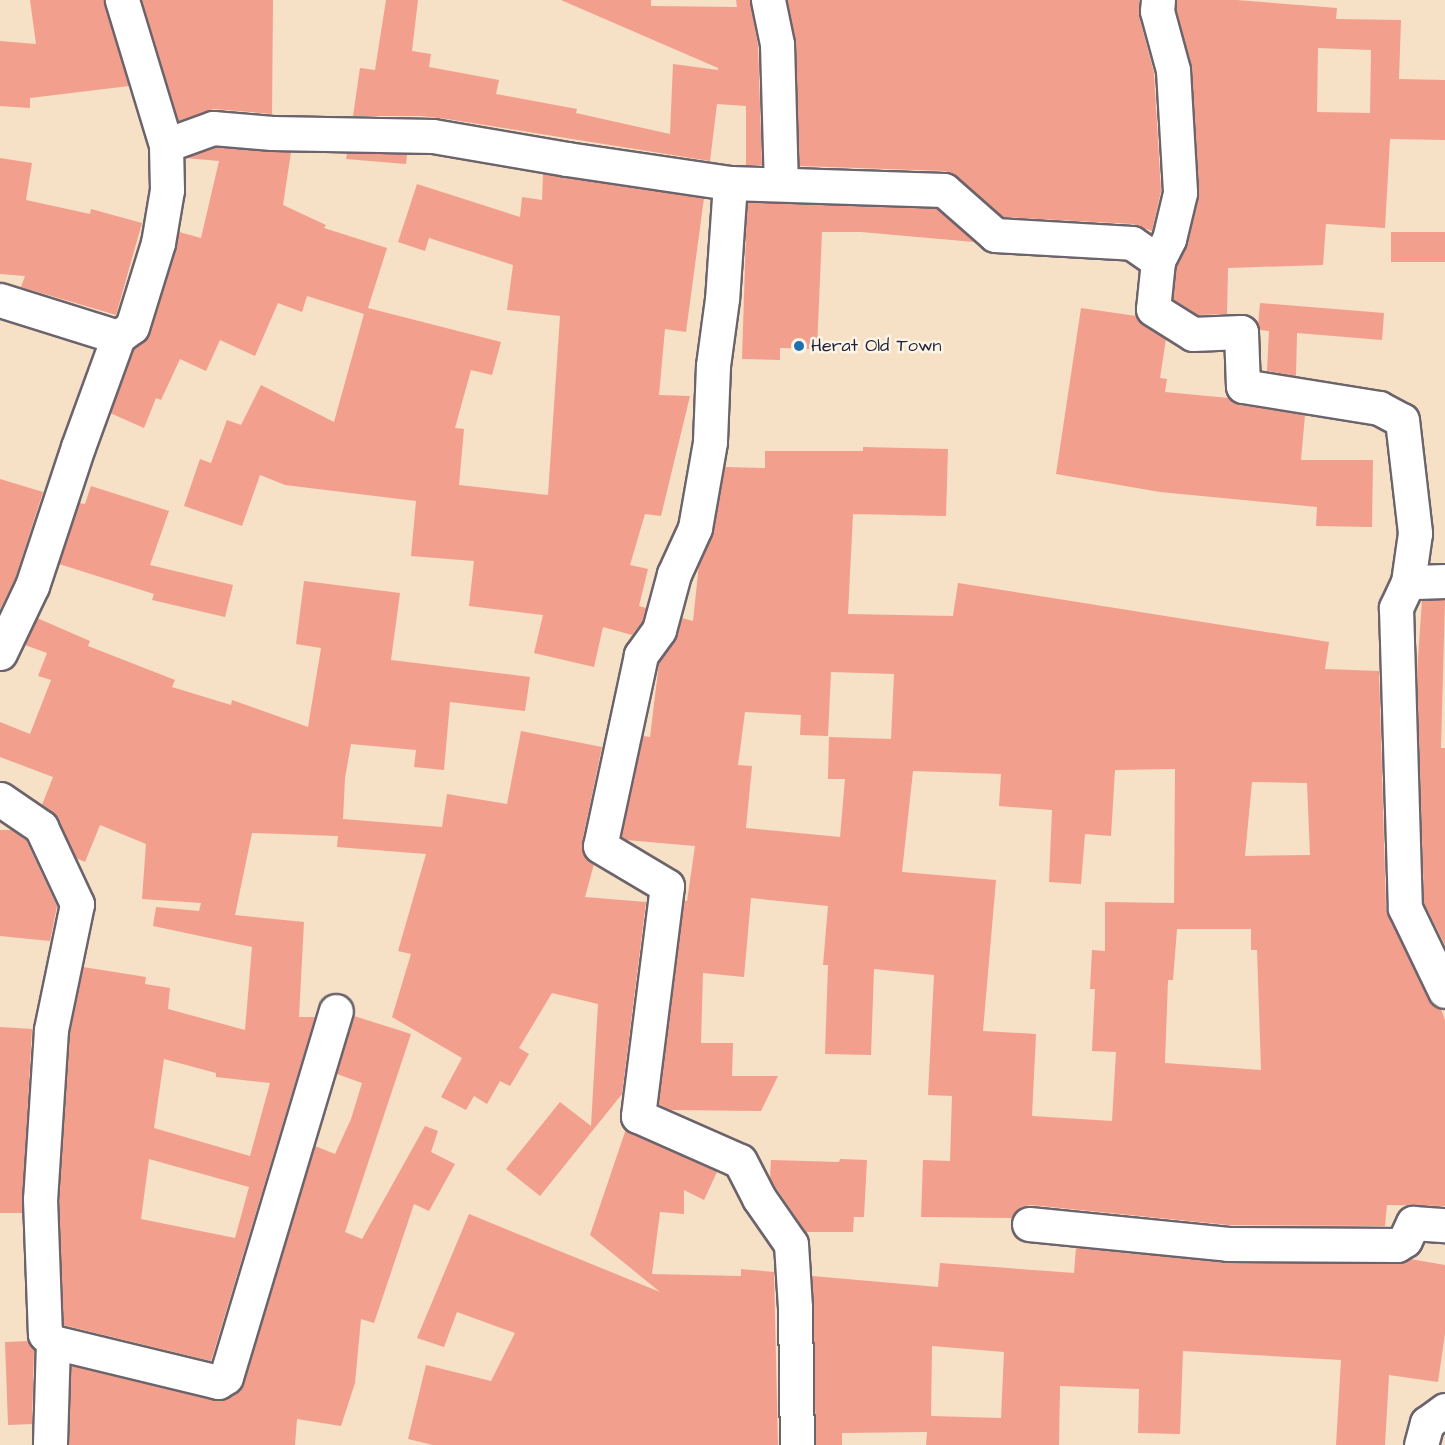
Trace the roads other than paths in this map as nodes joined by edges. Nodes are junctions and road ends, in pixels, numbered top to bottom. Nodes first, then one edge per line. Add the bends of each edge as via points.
1 (122, 0) edge
2 (768, 0) edge
3 (1158, 0) edge
4 (166, 145) junction
5 (730, 183) junction
6 (781, 183) junction
7 (1158, 261) junction
8 (0, 300) edge
9 (118, 337) junction
10 (1445, 581) edge
11 (1407, 582) junction
12 (0, 653) edge
13 (0, 799) edge
14 (1445, 992) edge
15 (336, 1011) dead end
16 (1029, 1224) dead end
17 (1445, 1225) edge
18 (53, 1342) junction
19 (1445, 1410) edge
20 (50, 1445) edge
21 (797, 1445) edge
22 (1421, 1445) edge

1 - 4 street
2 - 6 street via 777,44
3 - 7 street via 1157,11 1173,70 1180,193 1169,239
4 - 5 street via 213,128 433,136
4 - 9 street via 167,189 158,243 132,327
5 - 6 street
5 - 21 street via 710,442 695,528 674,574 659,630 641,655 600,846 667,886 638,1116 740,1161 759,1198 791,1244
6 - 7 street via 944,190 995,235 1132,243
7 - 11 street via 1153,309 1193,334 1241,332 1243,386 1379,408 1402,420 1415,533
8 - 9 street
9 - 12 street via 32,586
10 - 11 street
11 - 14 street via 1396,608 1405,909
13 - 18 street via 41,827 77,904 51,1030 40,1199 45,1334
15 - 18 street via 226,1377 218,1382
16 - 17 street via 1228,1244 1374,1245 1402,1244 1413,1223
18 - 20 street
19 - 22 street via 1427,1423

